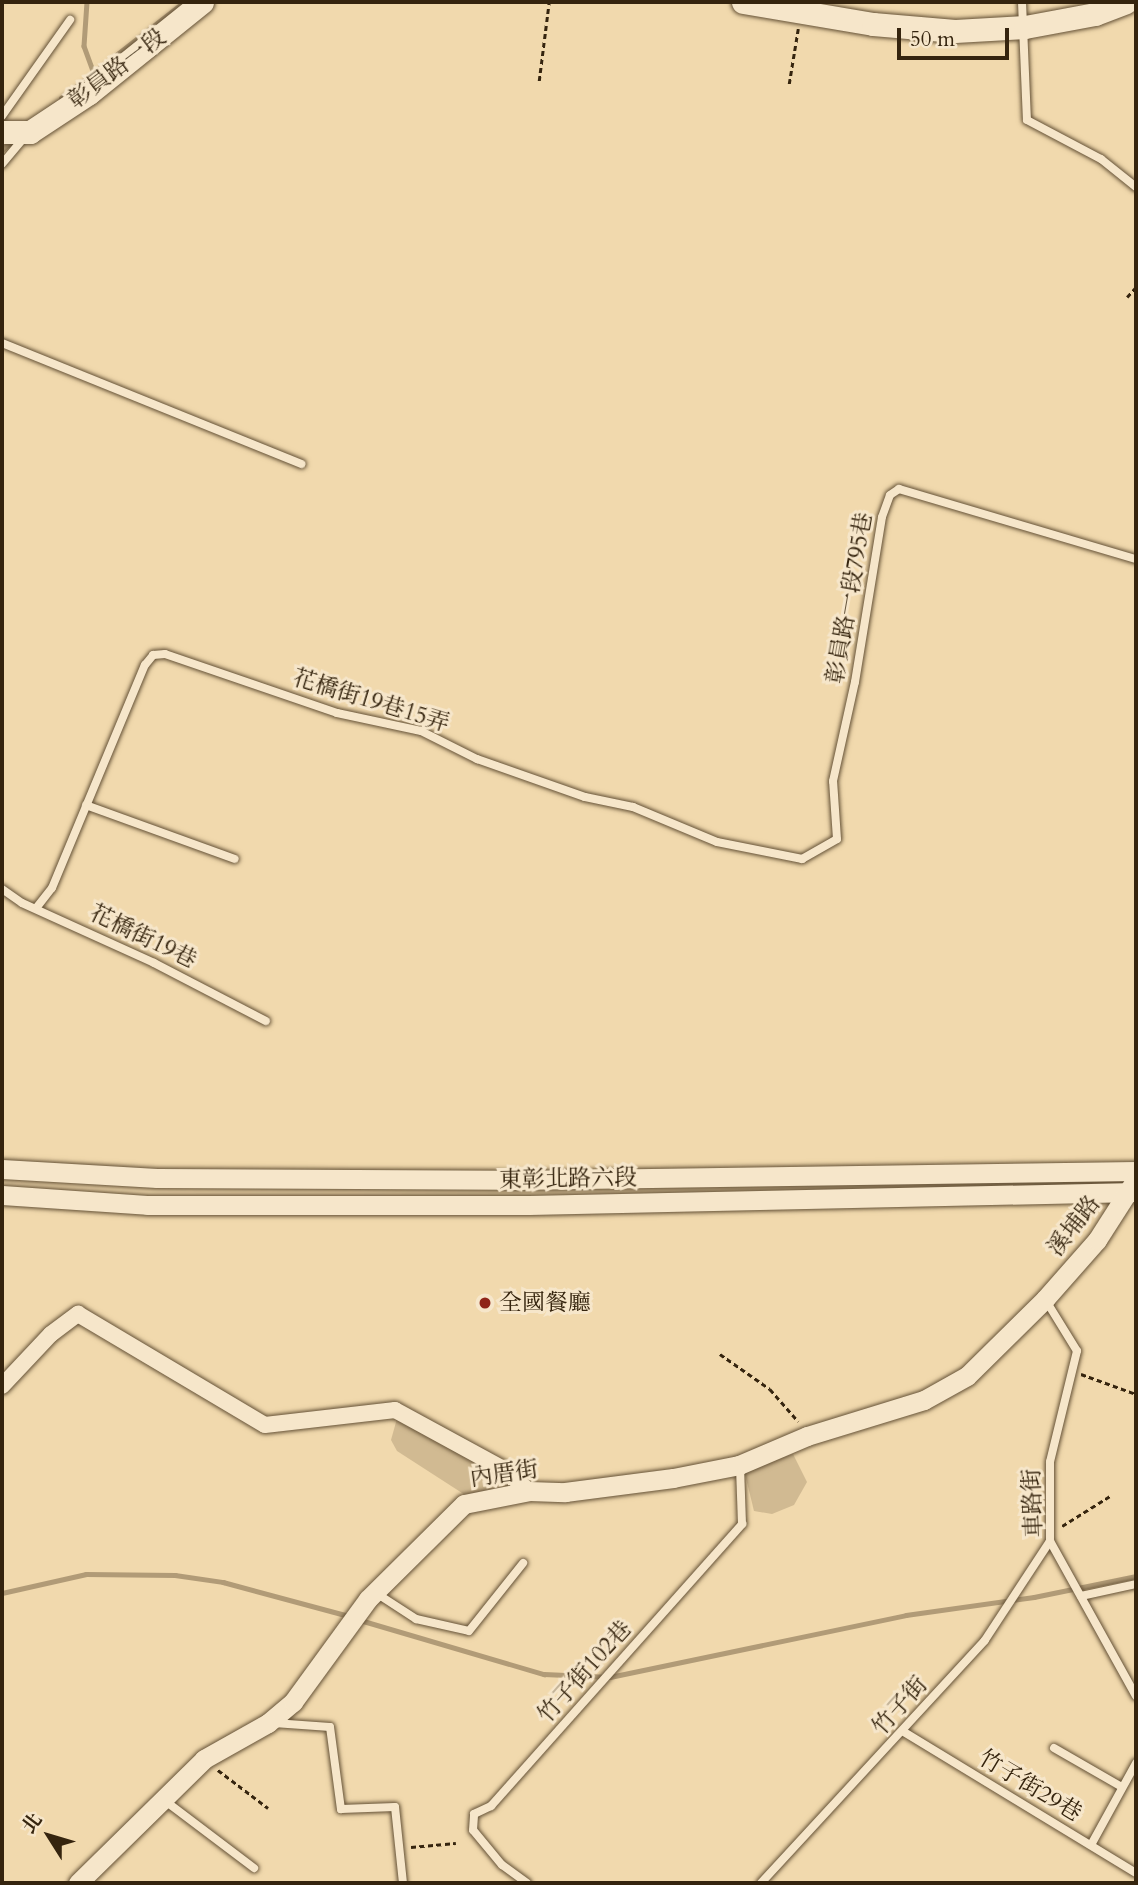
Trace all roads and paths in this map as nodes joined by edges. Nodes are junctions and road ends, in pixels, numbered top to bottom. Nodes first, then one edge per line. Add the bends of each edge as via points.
1 (549, 2) edge
2 (743, 2) edge
3 (1022, 2) edge
4 (1126, 2) edge
5 (189, 6) edge
6 (800, 12) junction
7 (70, 20) dead end
8 (1025, 27) junction
9 (539, 81) dead end
10 (789, 84) dead end
11 (2, 116) edge
12 (2, 132) edge
13 (30, 132) junction
14 (2, 164) edge
15 (1136, 187) edge
16 (1136, 287) edge
17 (1127, 297) dead end
18 (2, 343) edge
19 (302, 464) dead end
20 (1136, 559) edge
21 (86, 805) junction
22 (837, 839) joint
23 (235, 859) dead end
24 (2, 889) edge
25 (37, 907) junction
26 (266, 1021) dead end
27 (2, 1170) edge
28 (1136, 1171) edge
29 (1134, 1187) edge
30 (2, 1195) edge
31 (1045, 1299) junction
32 (720, 1354) dead end
33 (1072, 1371) junction
34 (2, 1386) edge
35 (1136, 1394) edge
36 (807, 1436) junction
37 (740, 1465) junction
38 (529, 1491) junction
39 (1110, 1496) dead end
40 (1050, 1531) junction
41 (1050, 1541) junction
42 (523, 1563) dead end
43 (1136, 1584) edge
44 (375, 1592) junction
45 (1081, 1595) junction
46 (1136, 1696) edge
47 (268, 1723) junction
48 (904, 1732) junction
49 (1054, 1748) dead end
50 (204, 1759) junction
51 (1136, 1763) edge
52 (1120, 1786) junction
53 (163, 1800) junction
54 (268, 1808) dead end
55 (456, 1843) dead end
56 (1091, 1846) junction
57 (399, 1848) junction
58 (254, 1868) dead end
59 (1136, 1873) edge
60 (78, 1883) edge
61 (403, 1883) edge
62 (527, 1883) edge
63 (761, 1883) edge

1 - 9 path
2 - 6 main road
3 - 8 lane
4 - 8 main road
5 - 13 main road, 彰員路一段 via 89,93
6 - 8 main road via 955,31
6 - 10 path
7 - 11 lane
8 - 15 lane via 1027,120 1101,159
12 - 13 main road
13 - 14 lane
16 - 17 path
18 - 19 lane
20 - 22 lane, 彰員路一段795巷 via 899,489 890,495 882,517 855,682 833,781
21 - 22 lane, 花橋街19巷15弄 via 145,665 153,655 165,654 337,713 421,732 477,759 632,807 717,842 802,859
21 - 23 lane
21 - 25 lane, 花橋街19巷15弄 via 52,888
24 - 25 lane, 花橋街19巷
25 - 26 lane, 花橋街19巷
27 - 28 street, 東彰北路六段 via 157,1178 472,1180
29 - 30 street, 東彰北路六段 via 529,1205 147,1205
29 - 31 street, 溪埔路
31 - 33 lane, 車路街 via 1077,1351
31 - 36 street, 內厝街 via 968,1376 924,1400
32 - 36 path via 770,1389
33 - 35 path
33 - 40 lane, 車路街 via 1050,1462
34 - 38 street via 51,1334 78,1314 265,1425 395,1410 503,1469
36 - 37 street, 內厝街
37 - 38 street, 內厝街 via 565,1492
37 - 62 lane, 竹子街102巷 via 742,1524 491,1806 474,1814 473,1830 502,1865
38 - 44 street, 內厝街 via 464,1504
39 - 40 path
40 - 41 lane, 車路街
41 - 45 lane, 車路街
41 - 48 lane, 竹子街 via 985,1640
42 - 44 lane via 469,1631 416,1619
43 - 45 lane
44 - 47 street, 內厝街 via 293,1702
45 - 46 lane, 車路街
47 - 50 street, 內厝街
47 - 57 lane via 330,1727 341,1809 395,1807
48 - 56 lane, 竹子街29巷
48 - 63 lane, 竹子街
49 - 52 lane
50 - 53 street, 內厝街
50 - 54 path
51 - 52 lane
52 - 56 lane
53 - 58 lane
53 - 60 street, 內厝街
55 - 57 path
56 - 59 lane, 竹子街29巷
57 - 61 lane

